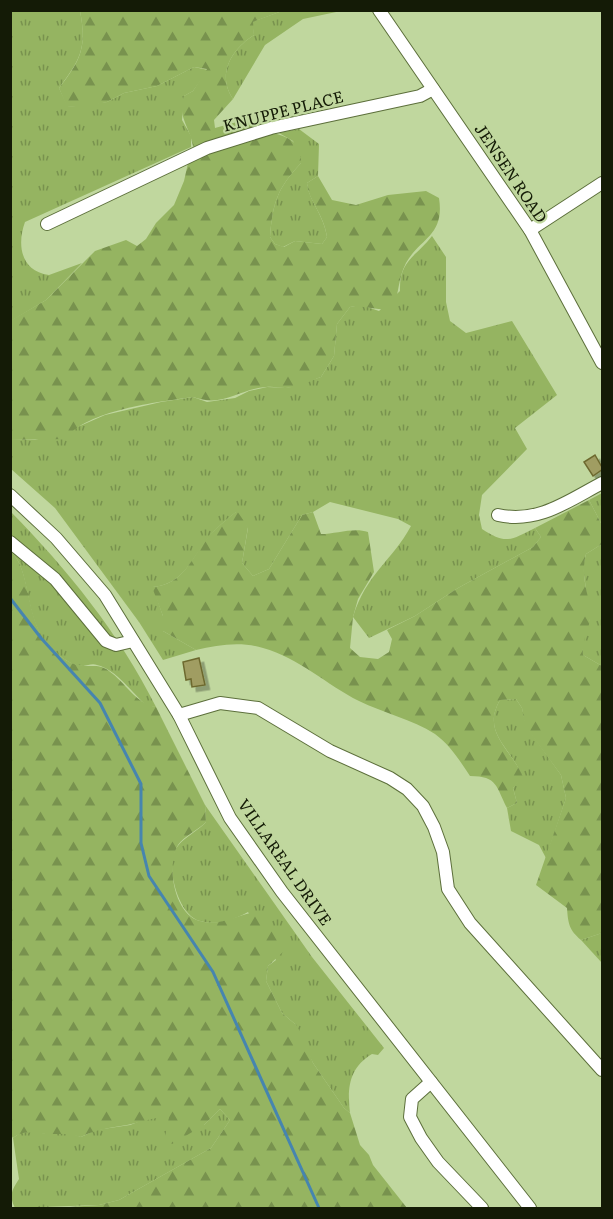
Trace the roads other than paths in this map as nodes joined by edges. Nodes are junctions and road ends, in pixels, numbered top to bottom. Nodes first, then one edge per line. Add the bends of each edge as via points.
1 (379, 10) edge
2 (433, 89) junction
3 (603, 183) edge
4 (47, 224) dead end
5 (530, 230) junction
6 (603, 363) edge
7 (603, 483) edge
8 (10, 495) edge
9 (498, 515) dead end
10 (10, 542) edge
11 (133, 640) junction
12 (179, 715) junction
13 (603, 1070) edge
14 (431, 1082) junction
15 (482, 1209) edge
16 (530, 1209) edge

1 - 2 street, JENSEN ROAD
2 - 4 street, KNUPPE PLACE via 420,96 271,128 207,148
2 - 5 street, JENSEN ROAD
3 - 5 street
5 - 6 street, JENSEN ROAD
7 - 9 street via 544,513 516,519
8 - 11 street, VILLAREAL DRIVE via 56,538 98,587
10 - 11 street via 55,579 106,641 116,645
11 - 12 street, VILLAREAL DRIVE
12 - 13 street via 220,703 258,708 330,751 407,789 423,806 434,827 443,852 448,888 470,923
12 - 14 street, VILLAREAL DRIVE via 230,818 282,892
14 - 15 street via 412,1099 410,1117 438,1162
14 - 16 street, VILLAREAL DRIVE

